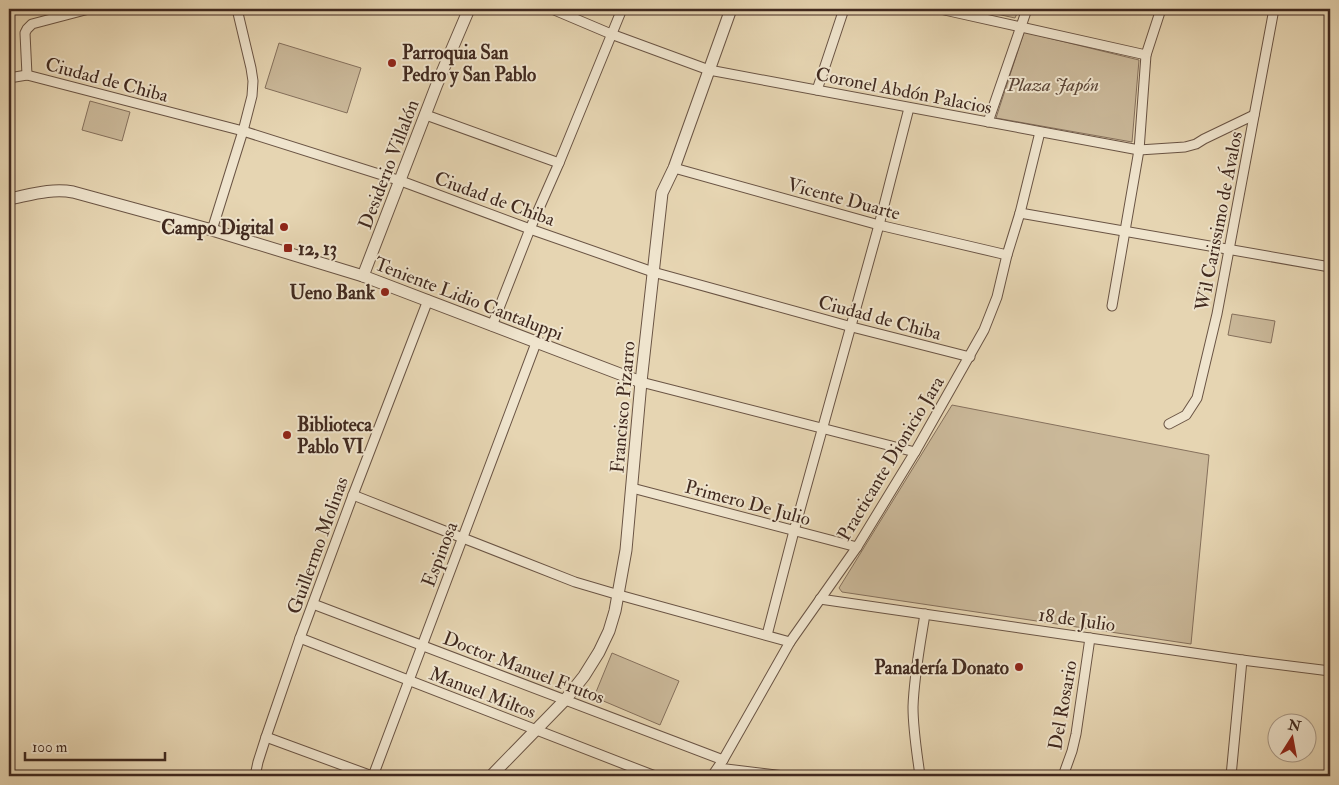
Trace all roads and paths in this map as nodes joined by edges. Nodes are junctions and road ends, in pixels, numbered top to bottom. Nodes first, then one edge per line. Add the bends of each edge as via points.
1 (89, 9) edge
2 (237, 9) edge
3 (469, 9) edge
4 (622, 9) edge
5 (731, 9) edge
6 (844, 9) edge
7 (940, 9) edge
8 (1027, 9) edge
9 (1161, 9) edge
10 (1274, 9) edge
11 (556, 10) edge
12 (953, 10) edge
13 (1020, 27) junction
14 (611, 34) junction
15 (1146, 55) junction
16 (709, 70) junction
17 (26, 74) junction
18 (9, 78) edge
19 (817, 90) junction
20 (909, 108) junction
21 (426, 115) junction
22 (1254, 115) junction
23 (988, 122) junction
24 (243, 131) junction
25 (1040, 132) junction
26 (1139, 150) junction
27 (559, 163) junction
28 (674, 168) junction
29 (401, 181) junction
30 (9, 199) edge
31 (1020, 213) junction
32 (880, 225) junction
33 (530, 229) junction
34 (212, 230) junction
35 (1124, 231) junction
36 (1229, 250) junction
37 (1008, 255) junction
38 (1330, 267) edge
39 (653, 272) junction
40 (363, 276) junction
41 (428, 300) junction
42 (1112, 306) dead end
43 (492, 326) junction
44 (852, 328) junction
45 (536, 343) junction
46 (970, 357) junction
47 (640, 382) junction
48 (1169, 424) dead end
49 (823, 429) junction
50 (915, 452) junction
51 (632, 488) junction
52 (353, 495) junction
53 (794, 531) junction
54 (463, 537) junction
55 (857, 547) junction
56 (619, 596) junction
57 (820, 599) junction
58 (312, 604) junction
59 (925, 614) junction
60 (767, 635) junction
61 (300, 638) junction
62 (1090, 638) junction
63 (790, 642) junction
64 (422, 645) junction
65 (1242, 660) junction
66 (1330, 671) edge
67 (410, 681) junction
68 (565, 700) junction
69 (535, 730) junction
70 (266, 737) junction
71 (717, 770) edge
72 (255, 776) edge
73 (372, 776) edge
74 (491, 776) edge
75 (655, 776) edge
76 (728, 776) edge
77 (784, 776) edge
78 (920, 776) edge
79 (1062, 776) edge
80 (1231, 776) edge

1 - 17 street via 29,26 25,34
2 - 24 street via 253,81
3 - 21 street, Desiderio Villalón
4 - 14 street
5 - 16 street, Francisco Pizarro
6 - 19 street
7 - 12 street
8 - 13 street
9 - 15 street
10 - 22 street, Wil Carissimo de Ávalos
11 - 14 street, Coronel Abdón Palacios
12 - 13 street
13 - 15 street
13 - 23 street
14 - 16 street, Coronel Abdón Palacios
14 - 27 street
15 - 26 street
16 - 19 street, Coronel Abdón Palacios
16 - 28 street, Francisco Pizarro
17 - 18 street, Ciudad de Chiba
17 - 24 street, Ciudad de Chiba
19 - 20 street, Coronel Abdón Palacios
20 - 23 street, Coronel Abdón Palacios
20 - 32 street
21 - 27 street
21 - 29 street, Desiderio Villalón
22 - 26 street, Coronel Abdón Palacios via 1196,144
22 - 36 street, Wil Carissimo de Ávalos
23 - 25 street, Coronel Abdón Palacios
24 - 29 street, Ciudad de Chiba
24 - 34 street
25 - 26 street, Coronel Abdón Palacios
25 - 31 street, Practicante Dionicio Jara
26 - 35 street
27 - 33 street
28 - 32 street, Vicente Duarte
28 - 39 street, Francisco Pizarro via 662,193
29 - 33 street, Ciudad de Chiba
29 - 40 street, Desiderio Villalón
30 - 34 street, Teniente Lidio Cantaluppi via 62,190
31 - 35 street
31 - 37 street, Practicante Dionicio Jara
32 - 37 street, Vicente Duarte
32 - 44 street
33 - 39 street, Ciudad de Chiba
33 - 43 street
34 - 40 street, Teniente Lidio Cantaluppi
35 - 36 street
35 - 42 street
36 - 38 street
36 - 48 street, Wil Carissimo de Ávalos via 1218,314 1197,398 1186,415
37 - 46 street, Practicante Dionicio Jara via 998,297
39 - 44 street, Ciudad de Chiba
39 - 47 street, Francisco Pizarro
40 - 41 street, Teniente Lidio Cantaluppi
41 - 43 street, Teniente Lidio Cantaluppi
41 - 52 street, Guillermo Molinas
43 - 45 street, Teniente Lidio Cantaluppi
44 - 46 street, Ciudad de Chiba
44 - 49 street
45 - 47 street, Teniente Lidio Cantaluppi
45 - 54 street, Espinosa
46 - 50 street, Practicante Dionicio Jara
47 - 49 street, Teniente Lidio Cantaluppi
47 - 51 street, Francisco Pizarro
49 - 50 street, Teniente Lidio Cantaluppi
49 - 53 street
50 - 55 street, Practicante Dionicio Jara
51 - 53 street, Primero De Julio
51 - 56 street, Francisco Pizarro
52 - 54 street
52 - 58 street, Guillermo Molinas
53 - 55 street, Primero De Julio
53 - 60 street
54 - 56 street via 574,582
54 - 64 street, Espinosa
55 - 57 street, Practicante Dionicio Jara
56 - 60 street
56 - 68 street, Francisco Pizarro via 599,652
57 - 59 street, 18 de Julio
57 - 63 street, Practicante Dionicio Jara
58 - 61 street, Guillermo Molinas
58 - 64 street, Doctor Manuel Frutos
59 - 62 street, 18 de Julio
59 - 78 street via 913,707
60 - 63 street
61 - 67 street, Manuel Miltos
61 - 70 street, Guillermo Molinas
62 - 65 street, 18 de Julio
62 - 79 street, Del Rosario via 1076,734
63 - 71 street, Practicante Dionicio Jara
64 - 67 street, Espinosa
64 - 68 street, Doctor Manuel Frutos
65 - 66 street, 18 de Julio
65 - 80 street
67 - 69 street, Manuel Miltos
67 - 73 street, Espinosa
68 - 69 street, Francisco Pizarro
68 - 71 street, Doctor Manuel Frutos
69 - 74 street, Francisco Pizarro
69 - 75 street, Manuel Miltos
70 - 72 street, Guillermo Molinas
70 - 73 street
71 - 76 street
71 - 77 street

